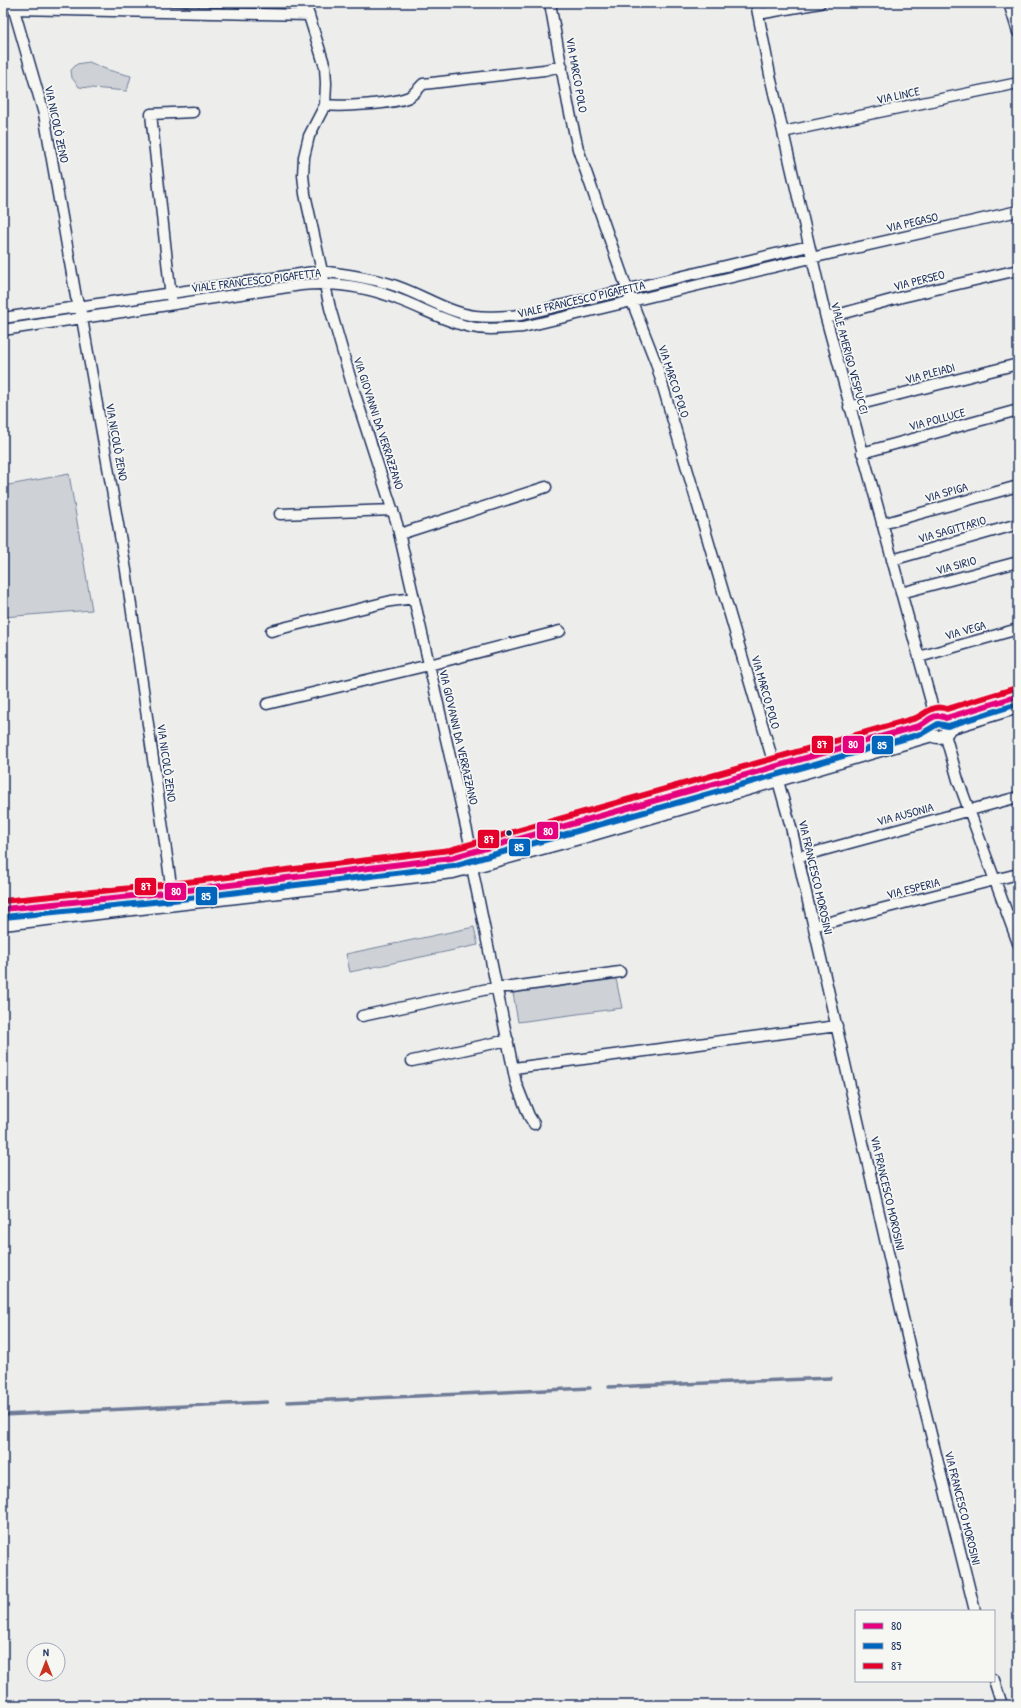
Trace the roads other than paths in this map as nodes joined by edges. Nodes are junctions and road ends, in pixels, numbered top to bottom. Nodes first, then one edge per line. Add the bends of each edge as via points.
1 (304, 3) edge
2 (550, 3) edge
3 (756, 3) edge
4 (820, 3) edge
5 (1009, 3) edge
6 (13, 6) edge
7 (758, 14) junction
8 (309, 15) junction
9 (1018, 32) edge
10 (562, 66) junction
11 (1018, 83) edge
12 (325, 105) junction
13 (193, 112) dead end
14 (783, 132) junction
15 (1018, 211) edge
16 (809, 246) junction
17 (811, 258) junction
18 (1018, 270) edge
19 (320, 271) junction
20 (324, 283) junction
21 (626, 289) junction
22 (170, 293) junction
23 (631, 300) junction
24 (172, 304) junction
25 (80, 307) junction
26 (3, 318) edge
27 (81, 318) junction
28 (826, 318) junction
29 (3, 330) edge
30 (1018, 364) edge
31 (849, 407) junction
32 (1018, 410) edge
33 (862, 453) junction
34 (1018, 486) edge
35 (546, 487) dead end
36 (393, 510) junction
37 (280, 514) dead end
38 (882, 524) junction
39 (1018, 524) edge
40 (400, 534) junction
41 (892, 560) junction
42 (1018, 562) edge
43 (901, 593) junction
44 (414, 598) junction
45 (1018, 629) edge
46 (271, 631) dead end
47 (560, 631) dead end
48 (919, 657) junction
49 (429, 665) junction
50 (1018, 696) edge
51 (267, 704) dead end
52 (1018, 708) edge
53 (939, 727) junction
54 (775, 768) junction
55 (778, 781) junction
56 (1018, 797) edge
57 (969, 810) junction
58 (472, 853) junction
59 (798, 856) junction
60 (472, 868) junction
61 (1018, 874) edge
62 (995, 880) junction
63 (172, 892) junction
64 (3, 909) edge
65 (3, 924) edge
66 (814, 926) junction
67 (1018, 943) edge
68 (620, 972) dead end
69 (497, 987) junction
70 (362, 1016) dead end
71 (837, 1026) junction
72 (508, 1040) junction
73 (412, 1061) dead end
74 (514, 1068) junction
75 (534, 1124) dead end
76 (975, 1610) edge
77 (995, 1682) edge
78 (1002, 1705) edge

1 - 8 street, VIA GIOVANNI DA VERRAZZANO
2 - 10 street, VIA MARCO POLO
3 - 7 street, VIALE AMERIGO VESPUCCI
4 - 7 street
5 - 9 street
6 - 8 street
6 - 25 street, VIA NICOLÒ ZENO via 44,114 76,297
7 - 14 street, VIALE AMERIGO VESPUCCI
8 - 12 street, VIA GIOVANNI DA VERRAZZANO via 325,68
10 - 12 street via 423,84 408,97 381,103
10 - 21 street, VIA MARCO POLO via 578,150
11 - 14 street, VIA LINCE
12 - 19 street, VIA GIOVANNI DA VERRAZZANO via 309,136 303,175
13 - 22 street via 151,114
14 - 16 street, VIALE AMERIGO VESPUCCI
15 - 17 street, VIA PEGASO
16 - 17 street, VIALE AMERIGO VESPUCCI
16 - 21 street, VIALE FRANCESCO PIGAFETTA
17 - 23 street, VIALE FRANCESCO PIGAFETTA
17 - 28 street, VIALE AMERIGO VESPUCCI
18 - 28 street, VIA PERSEO
19 - 20 street, VIA GIOVANNI DA VERRAZZANO
19 - 21 street, VIALE FRANCESCO PIGAFETTA via 389,283 453,310 474,316 521,315
19 - 22 street, VIALE FRANCESCO PIGAFETTA
20 - 23 street, VIALE FRANCESCO PIGAFETTA via 385,294 449,321 472,327 498,329 523,327
20 - 24 street, VIALE FRANCESCO PIGAFETTA
20 - 36 street, VIA GIOVANNI DA VERRAZZANO via 354,391
21 - 23 street, VIA MARCO POLO
22 - 24 street
22 - 25 street, VIALE FRANCESCO PIGAFETTA
23 - 54 street, VIA MARCO POLO via 656,362
24 - 27 street, VIALE FRANCESCO PIGAFETTA
25 - 26 street, VIALE FRANCESCO PIGAFETTA
25 - 27 street, VIA NICOLÒ ZENO
27 - 29 street, VIALE FRANCESCO PIGAFETTA
27 - 63 street, VIA NICOLÒ ZENO via 128,586
28 - 31 street, VIALE AMERIGO VESPUCCI
30 - 31 street, VIA PLEIADI
31 - 33 street, VIALE AMERIGO VESPUCCI
32 - 33 street, VIA POLLUCE
33 - 38 street, VIALE AMERIGO VESPUCCI
34 - 38 street, VIA SPIGA
35 - 40 street
36 - 37 street
36 - 40 street, VIA GIOVANNI DA VERRAZZANO
38 - 41 street, VIALE AMERIGO VESPUCCI
39 - 41 street, VIA SAGITTARIO
40 - 44 street, VIA GIOVANNI DA VERRAZZANO
41 - 43 street, VIALE AMERIGO VESPUCCI
42 - 43 street, VIA SIRIO
43 - 48 street, VIALE AMERIGO VESPUCCI
44 - 46 street via 391,601
44 - 49 street, VIA GIOVANNI DA VERRAZZANO
45 - 48 street, VIA VEGA
47 - 49 street
48 - 53 street, VIALE AMERIGO VESPUCCI
49 - 51 street
49 - 58 street, VIA GIOVANNI DA VERRAZZANO
50 - 53 street
52 - 53 street
53 - 54 street
53 - 55 street
53 - 57 street
54 - 58 street
55 - 59 street, VIA FRANCESCO MOROSINI
55 - 60 street
56 - 57 street, VIA AUSONIA
57 - 59 street, VIA AUSONIA
57 - 62 street
58 - 63 street via 451,858
59 - 66 street, VIA FRANCESCO MOROSINI
60 - 65 street
60 - 69 street
61 - 62 street, VIA ESPERIA
62 - 66 street, VIA ESPERIA
62 - 67 street
63 - 64 street
66 - 71 street, VIA FRANCESCO MOROSINI
68 - 69 street
69 - 70 street
69 - 72 street
71 - 74 street
71 - 76 street, VIA FRANCESCO MOROSINI via 913,1362
72 - 73 street
72 - 74 street
74 - 75 street via 516,1083 528,1116
77 - 78 street

